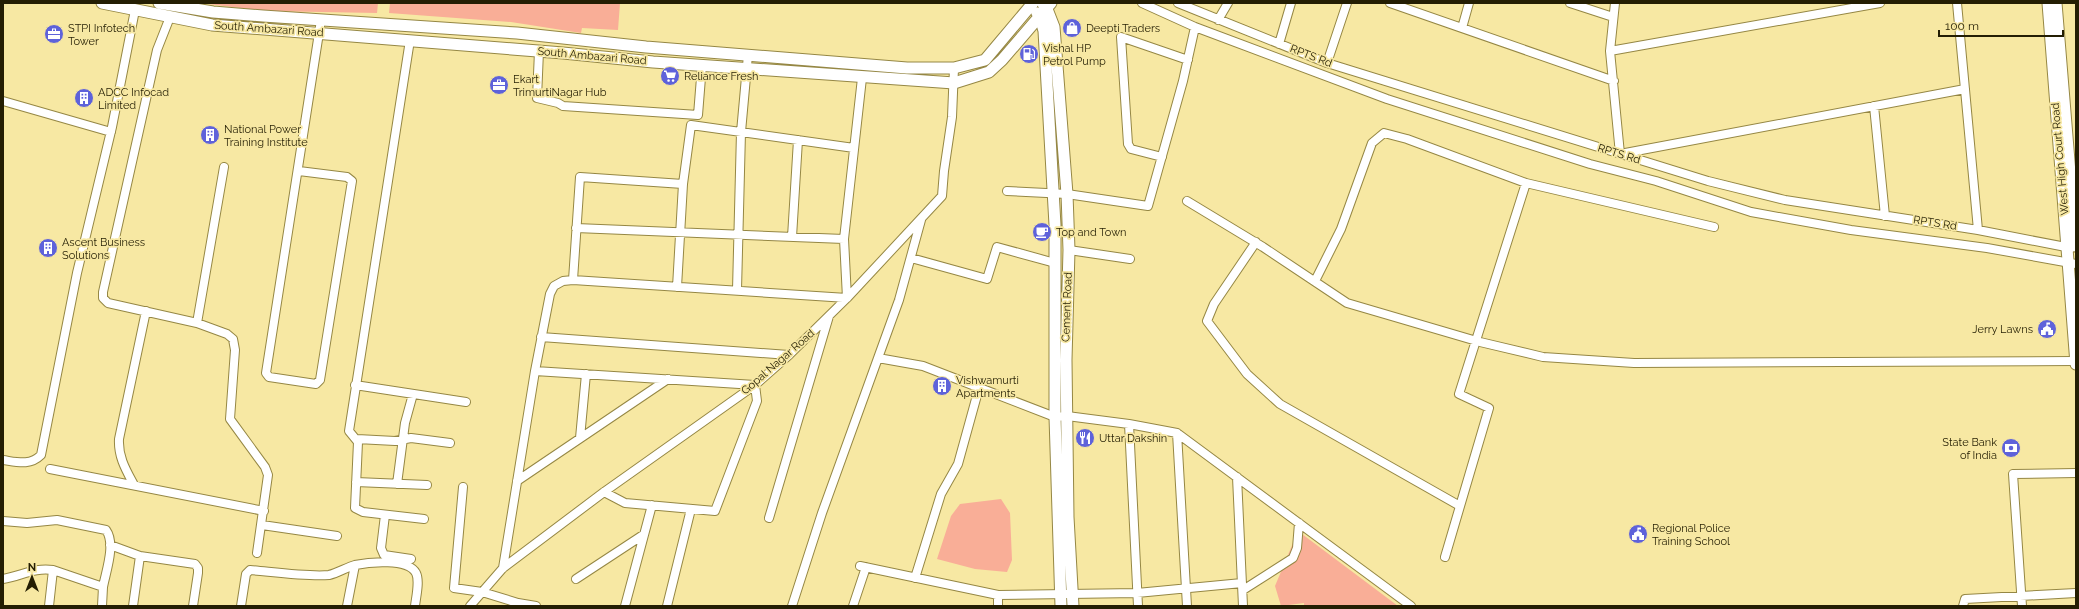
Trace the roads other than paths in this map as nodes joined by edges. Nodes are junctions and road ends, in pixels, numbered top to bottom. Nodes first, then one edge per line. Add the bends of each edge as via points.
1 (102, 3) edge
2 (159, 3) edge
3 (1142, 3) edge
4 (1178, 3) edge
5 (1228, 3) edge
6 (1291, 3) edge
7 (1347, 3) edge
8 (1390, 3) edge
9 (1469, 3) edge
10 (1570, 3) edge
11 (1615, 3) edge
12 (1880, 3) edge
13 (1957, 3) edge
14 (2048, 3) edge
15 (2056, 3) edge
16 (1407, 6) edge
17 (1041, 7) edge
18 (135, 10) junction
19 (170, 18) junction
20 (1613, 18) junction
21 (322, 20) junction
22 (1218, 20) junction
23 (1196, 28) junction
24 (1462, 28) junction
25 (319, 33) junction
26 (410, 40) junction
27 (1279, 44) junction
28 (539, 51) junction
29 (1610, 51) junction
30 (748, 55) junction
31 (1188, 60) junction
32 (1327, 63) junction
33 (702, 65) junction
34 (746, 68) junction
35 (954, 68) junction
36 (862, 78) junction
37 (1614, 81) junction
38 (954, 84) junction
39 (1965, 89) junction
40 (3, 101) edge
41 (1874, 106) junction
42 (111, 132) junction
43 (741, 132) junction
44 (798, 140) junction
45 (854, 148) junction
46 (1620, 154) junction
47 (1162, 157) junction
48 (224, 167) dead end
49 (299, 171) junction
50 (1526, 183) junction
51 (683, 184) junction
52 (1007, 191) dead end
53 (1053, 193) junction
54 (1067, 194) junction
55 (1187, 201) dead end
56 (1885, 216) junction
57 (921, 219) junction
58 (1714, 227) dead end
59 (576, 228) junction
60 (1978, 230) junction
61 (679, 232) junction
62 (738, 234) junction
63 (792, 236) junction
64 (844, 239) junction
65 (1256, 242) junction
66 (2073, 247) edge
67 (1069, 250) junction
68 (911, 258) junction
69 (1130, 259) dead end
70 (1055, 263) junction
71 (2072, 264) edge
72 (573, 280) junction
73 (1315, 281) junction
74 (677, 287) junction
75 (737, 290) junction
76 (847, 298) junction
77 (146, 312) junction
78 (829, 315) junction
79 (197, 323) junction
80 (541, 337) junction
81 (1476, 340) junction
82 (789, 355) junction
83 (2076, 357) edge
84 (878, 358) junction
85 (535, 371) junction
86 (586, 374) junction
87 (668, 379) junction
88 (355, 385) junction
89 (755, 385) junction
90 (979, 388) junction
91 (413, 394) junction
92 (466, 402) dead end
93 (1067, 416) junction
94 (1055, 417) junction
95 (1129, 424) junction
96 (1177, 433) junction
97 (357, 438) junction
98 (580, 438) junction
99 (403, 440) junction
100 (450, 443) dead end
101 (3, 460) edge
102 (50, 469) dead end
103 (2076, 472) edge
104 (1237, 477) junction
105 (517, 481) junction
106 (356, 482) junction
107 (397, 484) junction
108 (134, 485) junction
109 (427, 485) dead end
110 (463, 487) dead end
111 (604, 492) junction
112 (652, 505) junction
113 (1460, 506) junction
114 (691, 509) junction
115 (264, 511) junction
116 (385, 515) junction
117 (769, 518) dead end
118 (424, 519) dead end
119 (3, 521) edge
120 (1299, 523) junction
121 (262, 525) junction
122 (642, 535) junction
123 (337, 536) dead end
124 (110, 545) junction
125 (257, 553) dead end
126 (140, 556) junction
127 (1445, 557) dead end
128 (411, 559) dead end
129 (355, 565) junction
130 (503, 568) junction
131 (53, 570) junction
132 (916, 578) junction
133 (3, 579) edge
134 (576, 579) dead end
135 (1242, 586) junction
136 (103, 587) junction
137 (1186, 587) junction
138 (482, 592) junction
139 (1137, 592) junction
140 (2076, 593) edge
141 (1061, 594) junction
142 (1073, 594) junction
143 (998, 595) junction
144 (2021, 595) junction
145 (518, 605) edge
146 (1407, 605) edge
147 (49, 606) edge
148 (102, 606) edge
149 (133, 606) edge
150 (193, 606) edge
151 (241, 606) edge
152 (347, 606) edge
153 (415, 606) edge
154 (470, 606) edge
155 (536, 606) edge
156 (625, 606) edge
157 (667, 606) edge
158 (792, 606) edge
159 (853, 606) edge
160 (998, 606) edge
161 (1061, 606) edge
162 (1074, 606) edge
163 (1138, 606) edge
164 (1187, 606) edge
165 (1243, 606) edge
166 (1963, 606) edge
167 (2022, 606) edge

1 - 18 main road, South Ambazari Road
2 - 21 main road via 213,12
3 - 23 street
4 - 22 street, RPTS Rd
5 - 22 street
6 - 27 street
7 - 32 street
8 - 16 street
9 - 24 street
10 - 20 street
11 - 20 street
12 - 29 street
13 - 39 street
14 - 66 main road, West High Court Road
15 - 66 main road, West High Court Road
16 - 24 street
17 - 35 main road via 985,60
17 - 38 main road, South Ambazari Road via 1002,60 989,72
17 - 53 main road, Cement Road
17 - 54 main road, Cement Road via 1054,27
18 - 19 main road, South Ambazari Road
18 - 42 street
19 - 25 main road, South Ambazari Road via 212,25
19 - 77 street via 157,50 102,292 108,303
20 - 29 street
21 - 25 street
21 - 30 main road via 502,32
22 - 27 street, RPTS Rd
23 - 31 street
23 - 71 street via 1386,99 1751,212 1851,230 1987,248
24 - 37 street
25 - 26 main road, South Ambazari Road
25 - 49 street
26 - 28 main road, South Ambazari Road
26 - 88 street
27 - 32 street, RPTS Rd
28 - 33 main road, South Ambazari Road
28 - 33 street via 537,98 558,102 562,106 698,115
29 - 37 street
30 - 34 street
30 - 35 main road via 907,68
31 - 47 street
31 - 47 street via 1120,37 1128,144 1131,149
32 - 46 street, RPTS Rd
33 - 34 main road, South Ambazari Road
34 - 36 main road, South Ambazari Road
34 - 43 street
35 - 38 street, Gopal Nagar Road
36 - 38 main road, South Ambazari Road
36 - 45 street
37 - 46 street
38 - 57 street, Gopal Nagar Road via 942,196
39 - 41 street
39 - 60 street
40 - 42 street
41 - 46 street
41 - 56 street
42 - 101 street via 77,273 41,455 28,463
43 - 44 street
43 - 51 street via 691,125
43 - 62 street
44 - 45 street
44 - 63 street
45 - 64 street
46 - 56 street, RPTS Rd via 1708,182 1785,200
47 - 54 street via 1148,206
48 - 79 street
49 - 49 street via 266,373 269,377 316,384 320,380 352,182 347,176
50 - 58 street
50 - 73 street via 1384,133 1372,143 1341,229
50 - 81 street
51 - 59 street via 580,177
51 - 61 street
52 - 53 street
53 - 54 street
53 - 70 main road, Cement Road
54 - 67 main road, Cement Road
55 - 65 street
56 - 60 street, RPTS Rd
57 - 68 street
57 - 76 street, Gopal Nagar Road
59 - 61 street
59 - 72 street
60 - 66 street, RPTS Rd
61 - 62 street
61 - 74 street
62 - 63 street
62 - 75 street
63 - 64 street
64 - 76 street
65 - 73 street
65 - 113 street via 1214,304 1206,321 1216,336 1247,374 1280,404
66 - 71 main road, West High Court Road
67 - 69 street
67 - 93 main road, Cement Road
68 - 70 street via 987,279 997,247
68 - 84 street
70 - 94 main road, Cement Road
71 - 83 main road, West High Court Road
72 - 74 street
72 - 80 street via 562,281 554,286
73 - 81 street via 1347,303
74 - 75 street
75 - 76 street
76 - 78 street, Gopal Nagar Road
77 - 79 street
77 - 108 street via 119,440 119,452
78 - 82 street, Gopal Nagar Road
78 - 117 street
79 - 115 street via 227,334 235,344 230,419 265,467 268,480
80 - 82 street
80 - 85 street
81 - 83 street via 1543,357 1634,363
81 - 113 street via 1458,394 1490,408
82 - 89 street, Gopal Nagar Road
84 - 90 street via 923,366
84 - 158 street
85 - 86 street
85 - 105 street
86 - 87 street
86 - 98 street
87 - 89 street
87 - 98 street
88 - 91 street
88 - 97 street via 349,431
89 - 111 street, Gopal Nagar Road
89 - 114 street via 757,401 715,511
90 - 94 street
90 - 132 street via 958,464 940,494
91 - 92 street
91 - 99 street via 407,411
93 - 94 street
93 - 95 street
93 - 142 main road, Cement Road via 1068,517
94 - 141 main road, Cement Road
95 - 96 street
95 - 139 street
96 - 104 street
96 - 137 street
97 - 99 street
97 - 106 street
98 - 105 street
99 - 100 street via 411,438
99 - 107 street
102 - 108 street
103 - 144 street via 2013,474
104 - 120 street
104 - 135 street
105 - 130 street
106 - 107 street
106 - 116 street via 355,508 363,512
107 - 109 street
108 - 115 street
110 - 138 street via 453,586 456,590
111 - 112 street via 625,503
111 - 130 street, Gopal Nagar Road
112 - 114 street
112 - 122 street
113 - 127 street
114 - 157 street
115 - 121 street
116 - 118 street
116 - 128 street via 381,548 384,555
119 - 124 street via 27,523 57,520 106,530 110,535
120 - 135 street via 1297,548 1293,558
120 - 146 street
121 - 123 street
121 - 125 street
122 - 134 street
122 - 156 street
124 - 126 street
124 - 136 street
126 - 149 street
126 - 150 street via 195,564 198,574
129 - 151 street via 331,575 250,570 246,574
129 - 152 street
129 - 153 street via 395,562 414,569 417,577
130 - 138 street, Gopal Nagar Road
131 - 133 street via 38,568 20,576
131 - 136 street
131 - 147 street
132 - 143 street
132 - 159 street via 863,567
135 - 137 street
135 - 165 street
136 - 148 street
137 - 139 street
137 - 164 street
138 - 145 street
138 - 154 street, Gopal Nagar Road
139 - 142 street
139 - 163 street
140 - 144 street
141 - 142 street
141 - 143 street
141 - 161 main road, Cement Road
142 - 162 main road, Cement Road
143 - 160 street
144 - 166 street via 1964,599
144 - 167 street
145 - 155 street

